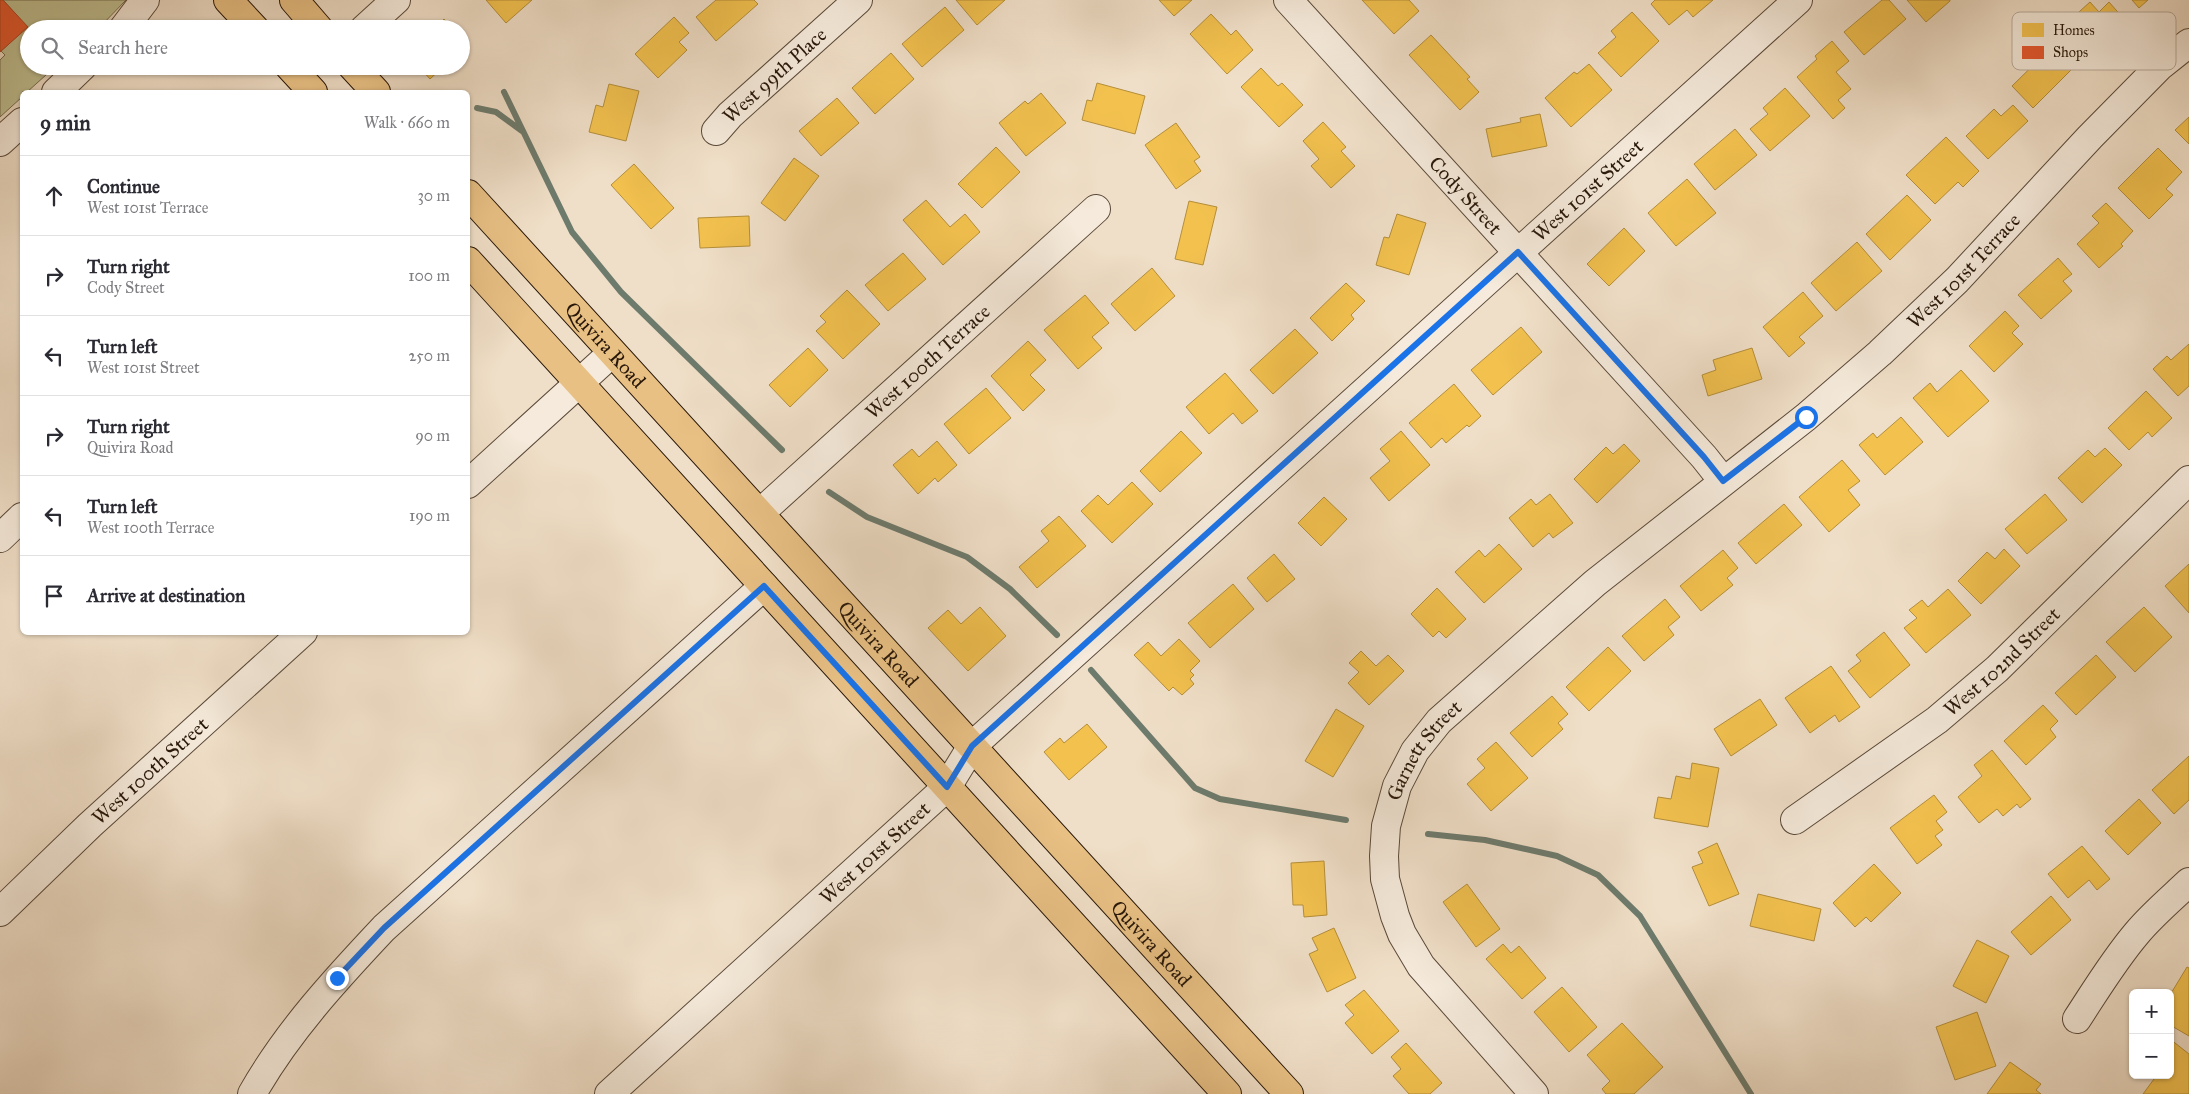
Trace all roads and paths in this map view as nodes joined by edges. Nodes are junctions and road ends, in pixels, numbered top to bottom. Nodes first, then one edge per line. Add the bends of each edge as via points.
1 (145, 0) edge
2 (228, 0) edge
3 (294, 0) edge
4 (396, 0) edge
5 (858, 0) edge
6 (1288, 0) edge
7 (1798, 0) edge
8 (130, 20) edge
9 (247, 20) edge
10 (311, 20) edge
11 (374, 20) edge
12 (2189, 43) edge
13 (2176, 53) edge
14 (2156, 70) edge
15 (74, 75) edge
16 (297, 75) edge
17 (360, 75) edge
18 (58, 90) edge
19 (311, 90) edge
20 (374, 90) edge
21 (20, 124) edge
22 (716, 131) dead end
23 (0, 142) edge
24 (470, 196) edge
25 (1096, 209) dead end
26 (1518, 252) junction
27 (470, 263) edge
28 (612, 353) junction
29 (578, 383) junction
30 (2189, 480) edge
31 (1723, 481) junction
32 (470, 482) edge
33 (760, 513) junction
34 (20, 519) edge
35 (0, 538) edge
36 (764, 586) junction
37 (300, 635) edge
38 (972, 746) junction
39 (947, 787) junction
40 (1795, 820) dead end
41 (2189, 882) edge
42 (0, 912) edge
43 (2077, 1019) dead end
44 (252, 1094) edge
45 (609, 1094) edge
46 (1227, 1094) edge
47 (1289, 1094) edge
48 (1534, 1094) edge

1 - 8 street
2 - 9 main road
3 - 10 main road
4 - 11 street
5 - 22 street, West 99th Place
6 - 26 street, Cody Street
7 - 26 street, West 101st Street
12 - 13 street, West 101st Terrace
14 - 31 street, West 101st Terrace via 1957,280 1806,417
15 - 18 street
16 - 19 main road
17 - 20 main road
21 - 23 street
24 - 28 main road, Quivira Road
25 - 33 street, West 100th Terrace
26 - 31 street, Cody Street
26 - 38 street, West 101st Street
27 - 29 main road
28 - 29 street
28 - 33 main road, Quivira Road
29 - 32 street
29 - 36 main road
30 - 40 street, West 102nd Street via 1997,669 1937,720
31 - 48 street, Garnett Street via 1595,583 1439,722 1410,760 1390,804 1384,856 1386,879 1402,934 1421,966
33 - 38 main road, Quivira Road
34 - 35 street
36 - 39 main road
36 - 44 street via 384,928 337,978 297,1028
37 - 42 street, West 100th Street via 90,825
38 - 39 street, West 101st Street
38 - 47 main road, Quivira Road
39 - 45 street, West 101st Street
39 - 46 main road
41 - 43 street via 2138,932

